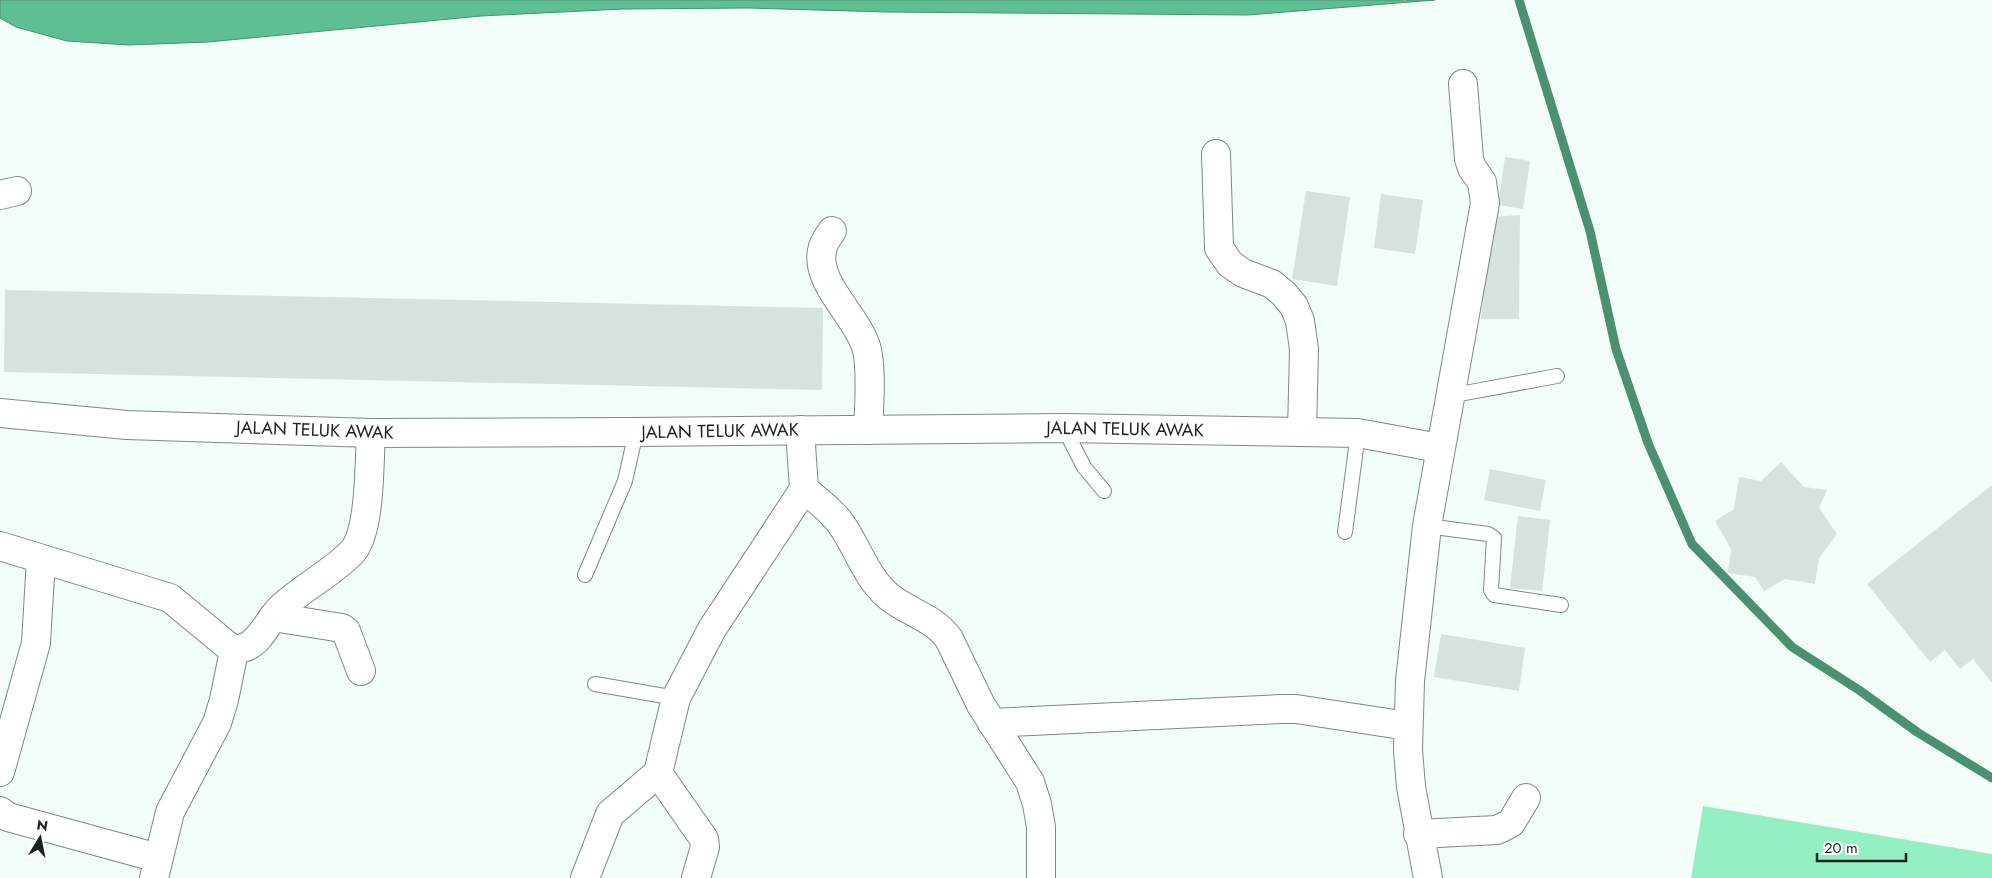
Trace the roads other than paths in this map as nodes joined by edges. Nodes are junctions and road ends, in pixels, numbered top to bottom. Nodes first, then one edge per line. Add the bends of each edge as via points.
1 (1463, 84) dead end
2 (1216, 154) dead end
3 (832, 230) dead end
4 (1557, 376) dead end
5 (1449, 396) junction
6 (0, 413) edge
7 (1064, 428) junction
8 (800, 430) junction
9 (868, 430) junction
10 (636, 432) junction
11 (1302, 432) junction
12 (1358, 432) junction
13 (371, 433) junction
14 (1440, 448) junction
15 (804, 489) junction
16 (1104, 491) dead end
17 (1427, 526) junction
18 (1345, 532) dead end
19 (0, 546) edge
20 (41, 559) junction
21 (585, 575) dead end
22 (1561, 606) dead end
23 (273, 617) junction
24 (234, 651) junction
25 (361, 671) dead end
26 (595, 684) dead end
27 (676, 698) junction
28 (992, 723) junction
29 (1408, 726) junction
30 (0, 772) edge
31 (658, 773) junction
32 (1526, 798) dead end
33 (0, 811) edge
34 (1418, 834) junction
35 (156, 868) edge
36 (586, 878) edge
37 (696, 878) edge
38 (1042, 878) edge
39 (1428, 878) edge

1 - 5 street via 1469,159 1482,182 1485,203
2 - 11 street via 1219,248 1224,258 1243,273 1272,284 1283,293 1294,306 1300,321 1304,349
3 - 9 street via 823,245 821,258 831,287 859,330 867,350
4 - 5 lane
5 - 14 street
6 - 13 street, JALAN TELUK AWAK via 127,424
7 - 9 street, JALAN TELUK AWAK
7 - 11 street, JALAN TELUK AWAK
7 - 16 lane via 1084,466
8 - 9 street, JALAN TELUK AWAK
8 - 10 street, JALAN TELUK AWAK
8 - 15 street
10 - 13 street, JALAN TELUK AWAK
10 - 21 lane via 625,482
11 - 12 street, JALAN TELUK AWAK
12 - 14 street, JALAN TELUK AWAK
12 - 18 lane
13 - 23 street via 366,508 360,539 354,551
14 - 17 street
15 - 27 street via 712,629
15 - 28 street via 846,530 862,563 887,595 943,630
17 - 22 lane via 1488,534 1494,538 1494,595
17 - 29 street
19 - 20 street
20 - 24 street via 170,598
20 - 30 street via 36,643
23 - 24 street via 254,642
23 - 25 street via 342,628
24 - 35 street via 217,723 170,812
26 - 27 lane
27 - 31 street
28 - 29 street via 1282,708
28 - 38 street via 1030,782 1037,804
29 - 34 street via 1411,787
31 - 36 street via 610,814
31 - 37 street via 704,839 705,847
32 - 34 street via 1511,823 1497,830
33 - 35 street via 8,817
34 - 39 street

